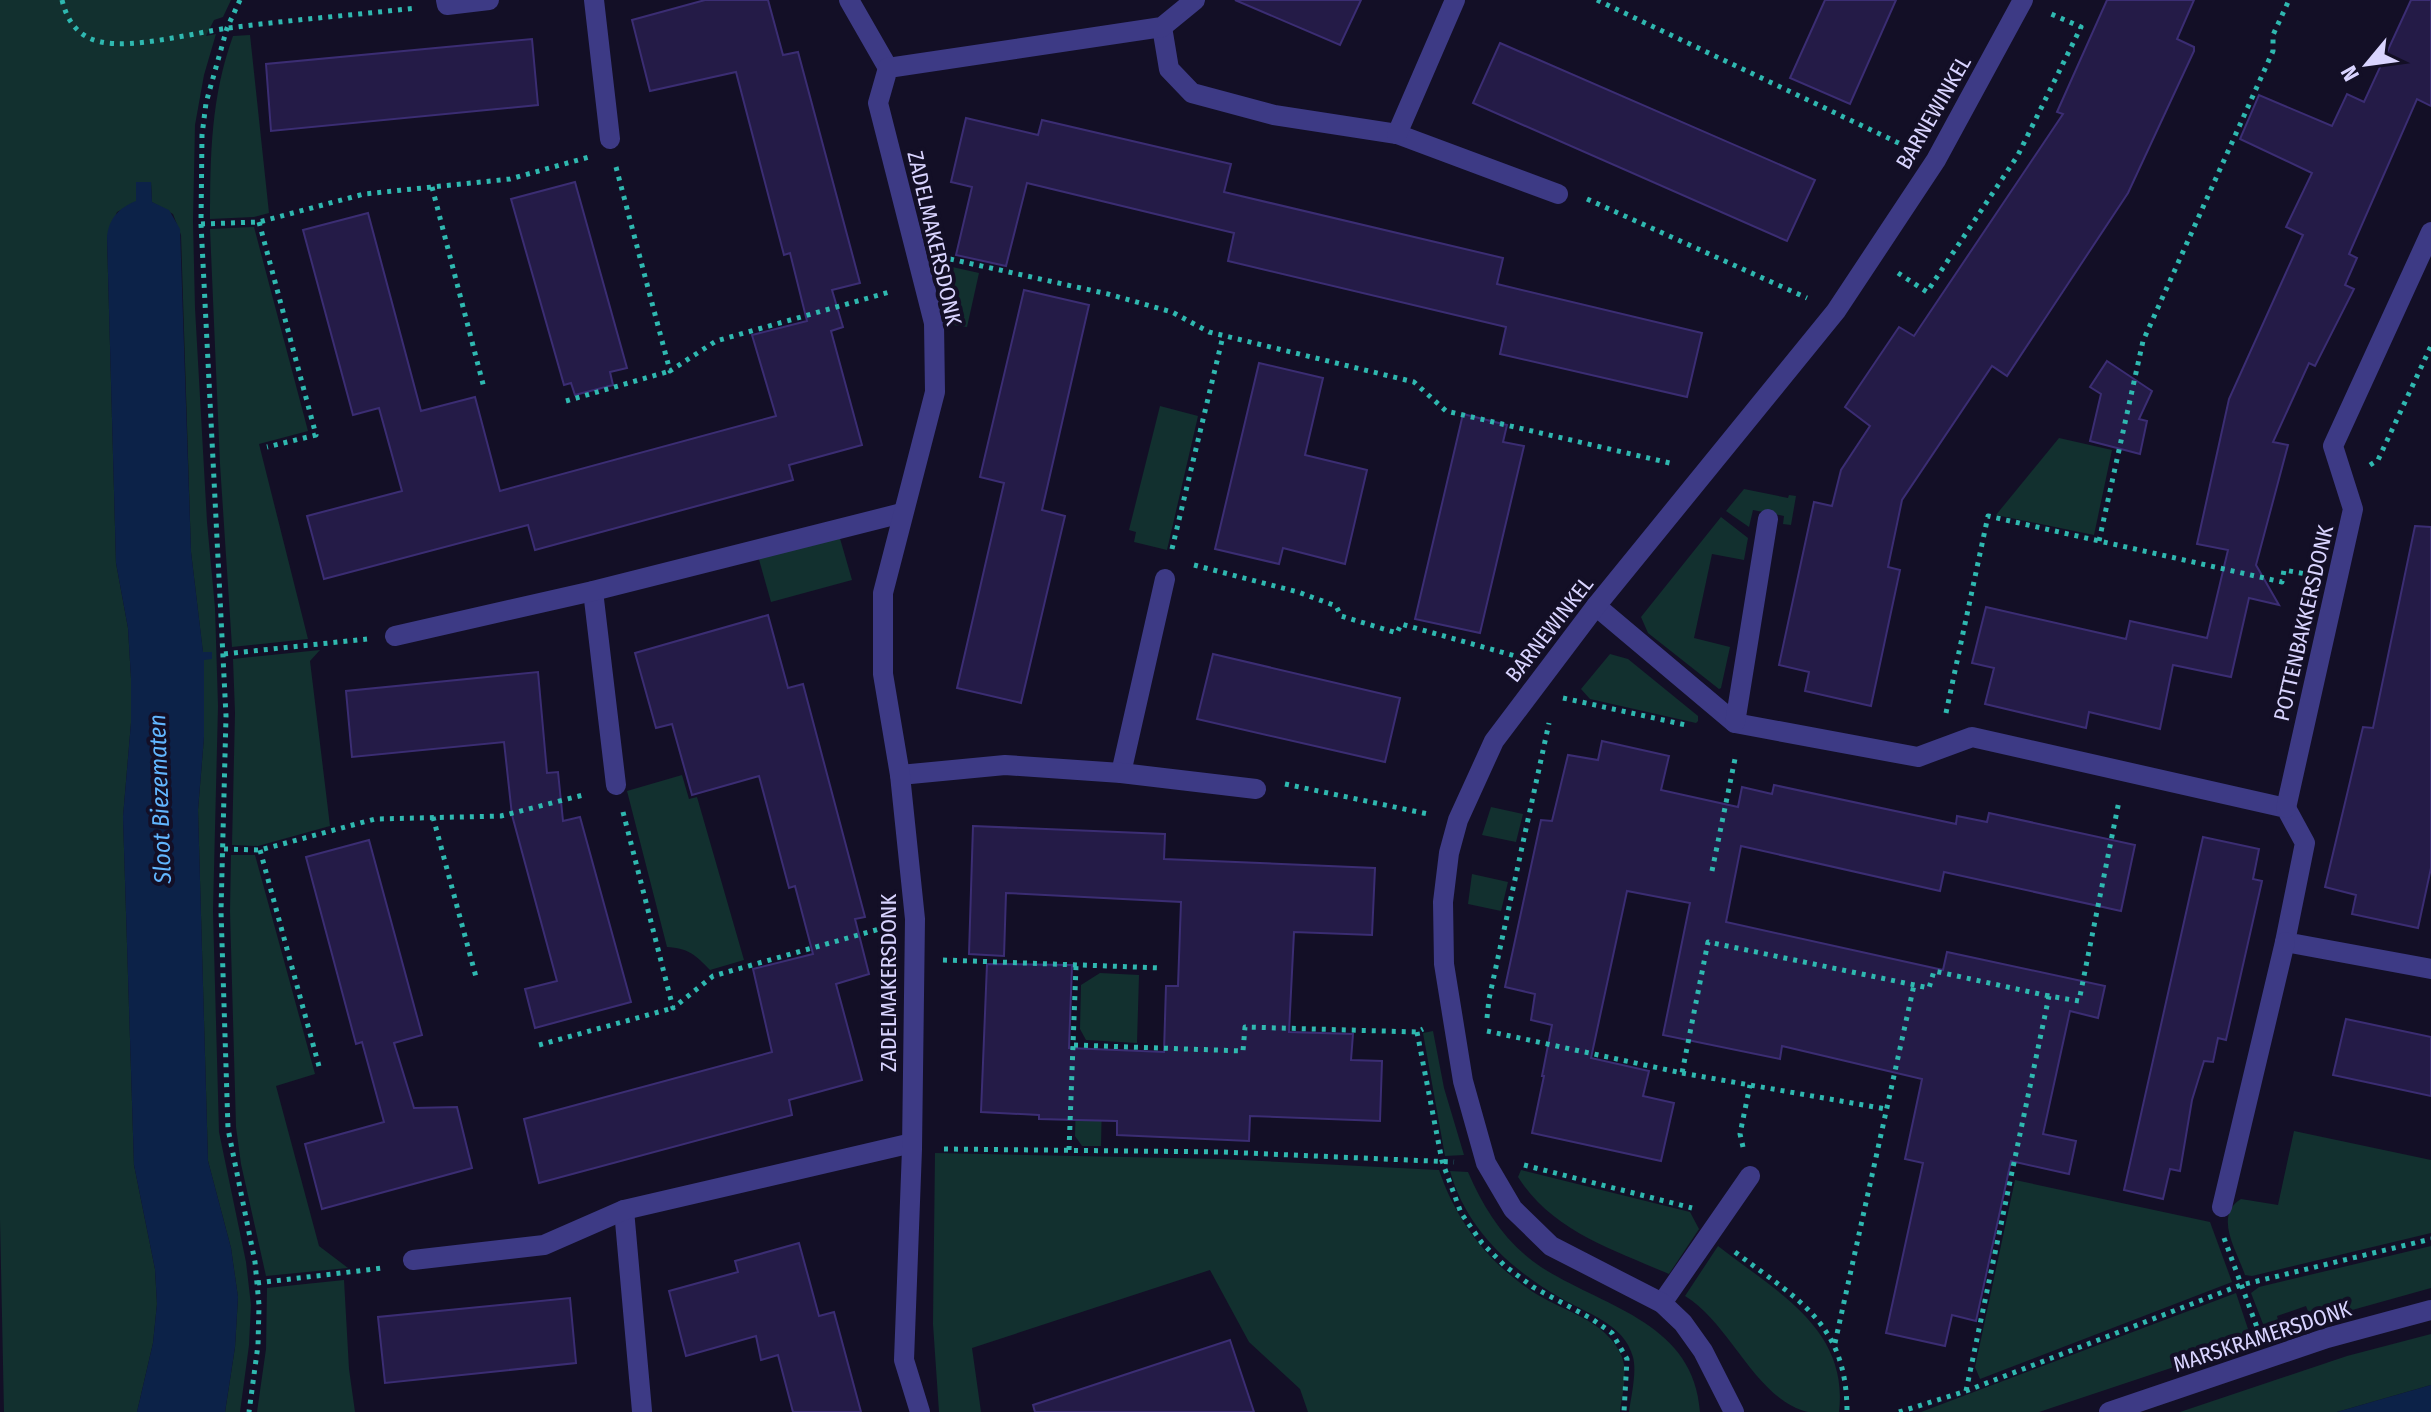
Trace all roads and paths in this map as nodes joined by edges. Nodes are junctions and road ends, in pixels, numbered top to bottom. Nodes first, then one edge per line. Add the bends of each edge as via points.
1 (62, 0) edge
2 (240, 0) edge
3 (489, 0) edge
4 (594, 0) edge
5 (849, 0) edge
6 (1195, 0) edge
7 (1455, 0) edge
8 (1597, 0) edge
9 (2289, 0) edge
10 (2022, 1) edge
11 (447, 2) edge
12 (1162, 27) junction
13 (227, 28) junction
14 (888, 68) junction
15 (1397, 134) junction
16 (611, 145) junction
17 (1936, 160) junction
18 (432, 187) junction
19 (1558, 194) joint
20 (259, 222) junction
21 (201, 224) junction
22 (2431, 232) edge
23 (916, 252) junction
24 (1873, 257) junction
25 (924, 283) junction
26 (1836, 311) junction
27 (1223, 336) junction
28 (2431, 346) edge
29 (670, 371) junction
30 (484, 388) dead end
31 (566, 401) dead end
32 (267, 447) dead end
33 (1706, 472) junction
34 (2344, 482) junction
35 (902, 513) junction
36 (1768, 519) dead end
37 (2099, 541) junction
38 (1168, 569) junction
39 (2338, 579) junction
40 (593, 591) junction
41 (1596, 606) junction
42 (395, 636) joint
43 (224, 654) junction
44 (1551, 666) junction
45 (1531, 691) junction
46 (1567, 699) junction
47 (1735, 723) junction
48 (1939, 750) junction
49 (2125, 772) junction
50 (1121, 773) junction
51 (900, 775) junction
52 (616, 785) junction
53 (1256, 789) joint
54 (2286, 808) junction
55 (433, 817) junction
56 (1458, 820) junction
57 (224, 849) junction
58 (260, 850) junction
59 (1712, 871) dead end
60 (915, 919) junction
61 (2285, 942) junction
62 (914, 958) junction
63 (1076, 966) junction
64 (1162, 968) dead end
65 (2431, 969) edge
66 (476, 977) dead end
67 (1914, 985) junction
68 (2049, 996) junction
69 (673, 1008) junction
70 (1454, 1022) junction
71 (1486, 1031) junction
72 (539, 1045) dead end
73 (1074, 1045) junction
74 (320, 1070) dead end
75 (1682, 1073) junction
76 (1750, 1085) junction
77 (1886, 1109) junction
78 (912, 1146) junction
79 (1069, 1150) junction
80 (1442, 1161) junction
81 (1486, 1163) junction
82 (1750, 1176) joint
83 (2222, 1207) joint
84 (624, 1210) junction
85 (1715, 1230) junction
86 (2431, 1239) edge
87 (413, 1260) dead end
88 (354, 1273) dead end
89 (257, 1283) junction
90 (2241, 1285) junction
91 (1662, 1303) junction
92 (2431, 1310) edge
93 (1835, 1345) junction
94 (2268, 1359) junction
95 (1966, 1391) junction
96 (642, 1411) edge
97 (249, 1412) edge
98 (920, 1412) edge
99 (1624, 1412) edge
100 (1734, 1412) edge
101 (1847, 1412) edge
102 (1899, 1412) edge
103 (2109, 1412) edge

1 - 13 path via 76,29 101,42 183,37
2 - 13 path
3 - 11 street
4 - 16 street
5 - 14 street
6 - 12 street
7 - 15 street
8 - 17 path
9 - 37 path via 2273,35 2273,51 2143,341
10 - 17 street, BARNEWINKEL
10 - 24 path via 2081,27 2018,155 1927,292
11 - 13 path
12 - 14 street
12 - 15 street via 1169,69 1192,93 1274,115
13 - 21 path via 203,125
14 - 23 street, ZADELMAKERSDONK via 878,103
15 - 19 street
16 - 18 path via 510,179
16 - 29 path
17 - 24 street, BARNEWINKEL
18 - 20 path via 364,194
18 - 30 path
19 - 26 path via 1590,199
20 - 21 path
20 - 32 path via 316,435
21 - 43 path
22 - 34 street, POTTENBAKKERSDONK via 2333,446
23 - 25 street, ZADELMAKERSDONK
23 - 27 path via 1108,294 1172,312
24 - 26 street, BARNEWINKEL
25 - 29 path via 716,341
25 - 35 street, ZADELMAKERSDONK via 934,323 935,392
26 - 33 street, BARNEWINKEL
27 - 33 path via 1414,382 1446,411
27 - 38 path
28 - 34 path via 2378,460
29 - 31 path
33 - 41 street, BARNEWINKEL
34 - 39 street, POTTENBAKKERSDONK via 2353,509
35 - 40 street
35 - 51 street, ZADELMAKERSDONK via 883,593 883,674
36 - 47 street
37 - 39 path via 2282,582 2284,570
37 - 48 path via 1988,516
38 - 44 path via 1298,592 1336,606 1341,616 1397,633 1401,624
38 - 50 street
39 - 54 street, POTTENBAKKERSDONK
40 - 42 street
40 - 52 street
41 - 44 street, BARNEWINKEL
41 - 47 street
42 - 43 path
43 - 57 path
44 - 45 street, BARNEWINKEL
45 - 46 path
45 - 56 street, BARNEWINKEL via 1494,741
46 - 47 path via 1702,729
46 - 71 path via 1548,724
47 - 48 street via 1918,757
47 - 59 path via 1738,743
48 - 49 street via 1972,737
49 - 54 street
49 - 68 path via 2079,1001
50 - 51 street via 1005,765
50 - 53 street
51 - 60 street, ZADELMAKERSDONK
52 - 55 path via 501,816
52 - 69 path
53 - 56 path via 1267,780
54 - 61 street via 2305,843
55 - 58 path via 375,819
55 - 66 path
56 - 70 street, BARNEWINKEL via 1443,902 1444,964
57 - 58 path
57 - 89 path via 228,1129
58 - 74 path
60 - 62 street, ZADELMAKERSDONK
60 - 69 path via 713,976
61 - 65 street
61 - 83 street
62 - 63 path
62 - 78 street, ZADELMAKERSDONK
63 - 64 path
63 - 73 path
67 - 68 path via 1929,988 1934,971
67 - 75 path via 1708,942
67 - 77 path
68 - 95 path
69 - 72 path
70 - 71 path
70 - 81 street, BARNEWINKEL via 1463,1081
71 - 75 path
73 - 79 path
73 - 80 path via 1243,1051 1245,1027 1417,1032
75 - 76 path
76 - 77 path
76 - 82 path via 1740,1134
77 - 93 path
78 - 79 path
78 - 84 street
78 - 98 street, ZADELMAKERSDONK via 904,1360
79 - 80 path
80 - 81 path
80 - 99 path via 1461,1213 1482,1243 1533,1287 1612,1333 1627,1359
81 - 85 path via 1525,1165 1694,1208
81 - 91 street, BARNEWINKEL via 1513,1209 1551,1246
82 - 85 street
83 - 90 path via 2217,1221
84 - 87 street via 544,1245
84 - 96 street
85 - 91 street
85 - 93 path via 1724,1243 1816,1316
86 - 90 path
88 - 89 path
89 - 97 path via 259,1326
90 - 94 path
90 - 95 path
91 - 100 street, BARNEWINKEL via 1703,1351
92 - 94 street, MARSKRAMERSDONK
93 - 101 path
94 - 103 street, MARSKRAMERSDONK
95 - 102 path

